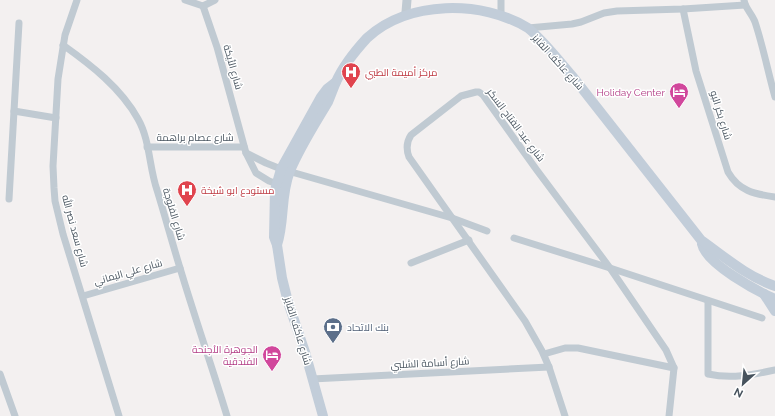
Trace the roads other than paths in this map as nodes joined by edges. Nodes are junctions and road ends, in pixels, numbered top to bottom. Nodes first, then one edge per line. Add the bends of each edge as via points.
1 (77, 0) edge
2 (185, 0) edge
3 (215, 0) edge
4 (407, 0) edge
5 (501, 0) edge
6 (744, 3) edge
7 (203, 6) junction
8 (683, 9) junction
9 (406, 12) junction
10 (501, 12) junction
11 (19, 23) dead end
12 (528, 28) junction
13 (63, 45) junction
14 (775, 97) edge
15 (14, 111) junction
16 (56, 118) junction
17 (146, 147) junction
18 (245, 150) junction
19 (285, 170) junction
20 (281, 185) junction
21 (775, 197) edge
22 (9, 199) dead end
23 (452, 218) junction
24 (487, 231) dead end
25 (514, 238) dead end
26 (469, 240) junction
27 (701, 240) junction
28 (411, 263) dead end
29 (180, 268) junction
30 (610, 268) junction
31 (775, 286) edge
32 (764, 294) junction
33 (83, 296) junction
34 (775, 300) edge
35 (708, 301) junction
36 (775, 311) edge
37 (762, 318) dead end
38 (544, 354) junction
39 (549, 367) junction
40 (674, 368) junction
41 (775, 370) edge
42 (0, 374) edge
43 (312, 379) junction
44 (15, 416) edge
45 (119, 416) edge
46 (227, 416) edge
47 (323, 416) edge
48 (565, 416) edge
49 (669, 416) edge

1 - 13 street, شارع سعد نصر الله
2 - 7 street
3 - 7 street
4 - 9 street
5 - 10 street
6 - 8 street
6 - 14 street via 754,19
7 - 18 street, شارع الأيكة
8 - 12 street via 617,11 572,24
8 - 21 street, شارع بكر البو via 696,71 728,172 744,189
9 - 10 main road, شارع عاكف الفايز via 421,6 452,2
9 - 19 main road, شارع عاكف الفايز via 385,23 367,38 346,64 336,82 327,88
10 - 12 main road, شارع عاكف الفايز
11 - 15 street
12 - 27 main road, شارع عاكف الفايز via 573,77
13 - 16 street, شارع سعد نصر الله
13 - 17 street, شارع الفلوجة via 99,73 127,104 141,125
15 - 16 street
15 - 22 street
16 - 33 street, شارع سعد نصر الله via 53,166 55,201
17 - 18 street, شارع عصام براهمة
17 - 29 street, شارع الفلوجة
18 - 19 street via 266,163
18 - 20 street, شارع الأيكة via 256,173
19 - 20 main road, شارع عاكف الفايز
19 - 23 street
20 - 43 main road, شارع عاكف الفايز via 274,237 278,245 288,302
23 - 24 street
23 - 26 street, شارع عبد الفتاح السكر
23 - 30 street, شارع عبد الفتاح السكر via 409,157 408,139 461,96 479,92
25 - 30 street
26 - 28 street
26 - 38 street, شارع عبد الفتاح السكر via 526,321
27 - 31 main road, شارع عاكف الفايز via 744,272
27 - 32 main road, شارع عاكف الفايز via 705,250 725,270 747,286
29 - 33 street, شارع علي اليماني
29 - 46 street, شارع الفلوجة
30 - 35 street
30 - 40 street, شارع عبد الفتاح السكر via 659,339
32 - 34 main road, شارع عاكف الفايز
32 - 36 main road
33 - 45 street, شارع سعد نصر الله
35 - 37 street
35 - 41 street via 708,374 726,377
38 - 39 street, شارع عبد الفتاح السكر
38 - 40 street via 565,348 578,348
39 - 43 street, شارع أسامة الشلبي
39 - 48 street, شارع عبد الفتاح السكر
40 - 49 street
42 - 44 street
43 - 47 main road, شارع عاكف الفايز

